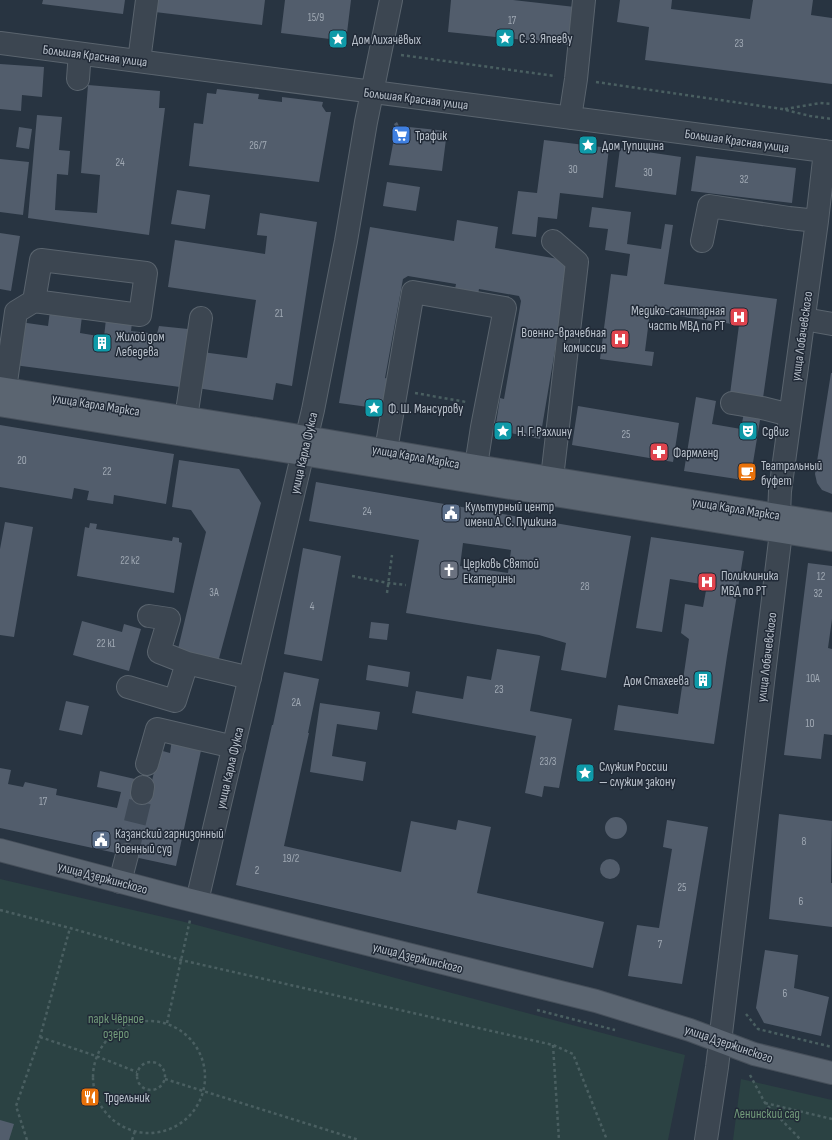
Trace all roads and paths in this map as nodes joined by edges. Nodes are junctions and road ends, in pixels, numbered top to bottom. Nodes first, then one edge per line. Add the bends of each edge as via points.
1 (147, 0) edge
2 (390, 0) edge
3 (584, 0) edge
4 (0, 43) edge
5 (82, 54) junction
6 (395, 55) dead end
7 (139, 61) junction
8 (576, 79) junction
9 (78, 80) dead end
10 (372, 92) junction
11 (832, 104) edge
12 (782, 109) junction
13 (570, 118) junction
14 (832, 119) edge
15 (828, 152) edge
16 (817, 221) junction
17 (553, 241) dead end
18 (702, 241) dead end
19 (34, 301) junction
20 (201, 318) dead end
21 (804, 319) junction
22 (832, 324) edge
23 (397, 390) junction
24 (2, 394) edge
25 (732, 403) dead end
26 (486, 405) junction
27 (790, 415) junction
28 (186, 418) junction
29 (305, 446) junction
30 (386, 450) junction
31 (476, 466) junction
32 (552, 478) junction
33 (780, 523) junction
34 (832, 524) edge
35 (832, 540) edge
36 (392, 554) dead end
37 (352, 576) dead end
38 (388, 583) junction
39 (406, 585) dead end
40 (386, 593) dead end
41 (149, 616) dead end
42 (187, 663) junction
43 (250, 678) junction
44 (128, 687) dead end
45 (234, 747) junction
46 (146, 764) dead end
47 (0, 850) edge
48 (127, 855) tunnel mouth
49 (120, 882) junction
50 (197, 901) junction
51 (0, 910) edge
52 (189, 923) dead end
53 (70, 928) junction
54 (181, 960) junction
55 (746, 1014) dead end
56 (167, 1023) junction
57 (40, 1037) junction
58 (720, 1041) junction
59 (553, 1045) junction
60 (832, 1046) edge
61 (96, 1056) junction
62 (137, 1072) junction
63 (832, 1073) edge
64 (750, 1075) dead end
65 (165, 1079) junction
66 (204, 1091) junction
67 (765, 1103) junction
68 (832, 1119) edge
69 (135, 1131) junction
70 (27, 1140) edge
71 (132, 1140) edge
72 (359, 1140) edge
73 (559, 1140) edge
74 (607, 1140) edge
75 (706, 1140) edge
76 (801, 1140) edge

1 - 7 street
2 - 10 street, улица Карла Фукса
3 - 8 street
4 - 5 street, Большая Красная улица
5 - 7 street, Большая Красная улица
5 - 9 street
6 - 8 path
7 - 10 street, Большая Красная улица
8 - 12 path
8 - 13 street
10 - 13 street, Большая Красная улица
10 - 29 street, улица Карла Фукса via 346,241
11 - 12 path via 820,103
12 - 14 path
13 - 15 street, Большая Красная улица
15 - 16 street, улица Лобачевского
16 - 18 street via 709,206
16 - 21 street, улица Лобачевского
17 - 32 street via 577,262
19 - 19 street via 140,315 146,273 41,260
19 - 24 street via 16,312 11,354
20 - 28 street
21 - 22 street
21 - 27 street, улица Лобачевского
23 - 26 path
23 - 26 street via 413,292 505,308
23 - 30 street
24 - 28 main road, улица Карла Маркса
24 - 29 main road, улица Карла Маркса
25 - 27 street
26 - 31 street
27 - 33 street, улица Лобачевского via 780,490
28 - 29 main road, улица Карла Маркса
29 - 30 main road, улица Карла Маркса
29 - 33 main road, улица Карла Маркса
29 - 43 street, улица Карла Фукса
30 - 31 main road, улица Карла Маркса
31 - 32 main road, улица Карла Маркса
32 - 33 main road, улица Карла Маркса
33 - 34 main road, улица Карла Маркса
33 - 35 main road, улица Карла Маркса
33 - 58 street, улица Лобачевского
36 - 38 path
37 - 38 path
38 - 39 path
38 - 40 path
41 - 42 street via 169,619 159,652
42 - 43 street
42 - 44 street via 175,701
43 - 45 street, улица Карла Фукса
45 - 46 street via 157,729
45 - 50 street, улица Карла Фукса
47 - 49 main road, улица Дзержинского
48 - 49 street
49 - 50 main road, улица Дзержинского
50 - 58 main road, улица Дзержинского via 596,1001
51 - 53 path
52 - 54 path
53 - 54 path
53 - 57 path
54 - 56 path
54 - 59 path
55 - 60 path via 758,1029
56 - 61 path via 146,1021 129,1024 114,1033
56 - 66 path via 193,1041 202,1057 206,1074
57 - 61 path
57 - 70 path via 16,1106
58 - 63 main road, улица Дзержинского via 754,1054
58 - 75 street, улица Лобачевского
59 - 73 path
59 - 74 path via 573,1054
61 - 62 path
61 - 69 path via 93,1080 97,1097 110,1116 119,1124
62 - 65 path via 139,1082 147,1089 158,1087
62 - 65 path via 144,1064 155,1062 163,1068
64 - 67 path
65 - 66 path
66 - 69 path via 197,1107 185,1120 170,1129 152,1133
66 - 72 path
67 - 68 path
67 - 76 path
69 - 71 path

